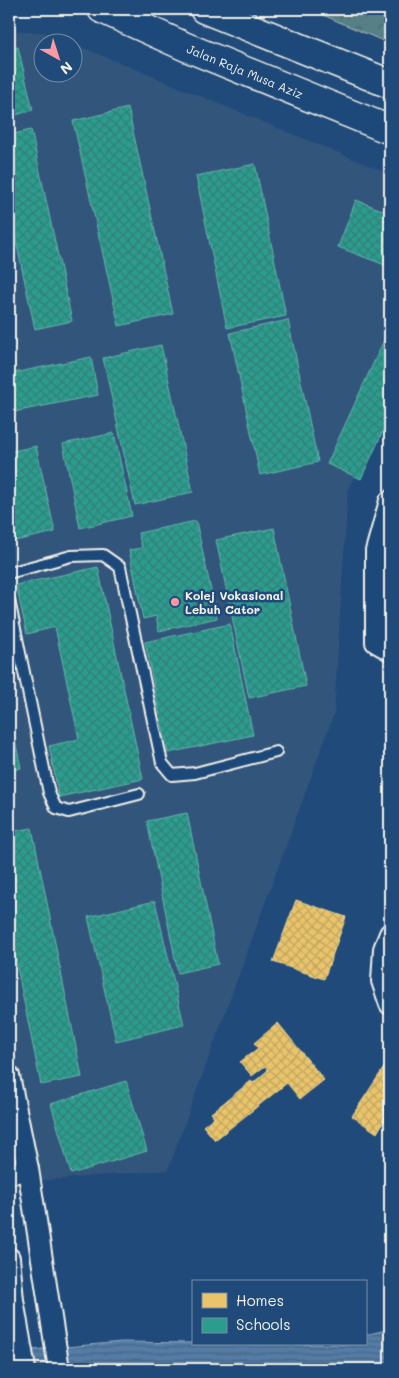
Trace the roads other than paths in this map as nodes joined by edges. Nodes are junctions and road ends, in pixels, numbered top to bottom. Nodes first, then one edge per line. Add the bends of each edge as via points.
1 (102, 9) edge
2 (204, 9) edge
3 (390, 84) edge
4 (390, 130) edge
5 (390, 501) edge
6 (9, 573) edge
7 (9, 600) edge
8 (390, 650) edge
9 (276, 752) dead end
10 (139, 794) dead end
11 (390, 934) edge
12 (390, 1004) edge
13 (9, 1076) edge
14 (18, 1171) edge
15 (9, 1258) edge
16 (25, 1369) edge
17 (59, 1369) edge

1 - 4 main road, Jalan Raja Musa Aziz
2 - 3 main road
5 - 8 street via 376,551 376,642
6 - 9 lane via 71,556 103,555 120,567 162,763 172,775 195,773
7 - 10 lane via 49,793 56,808 70,812
11 - 12 street via 384,949 382,981
13 - 14 street
14 - 17 street via 47,1293
15 - 16 street

